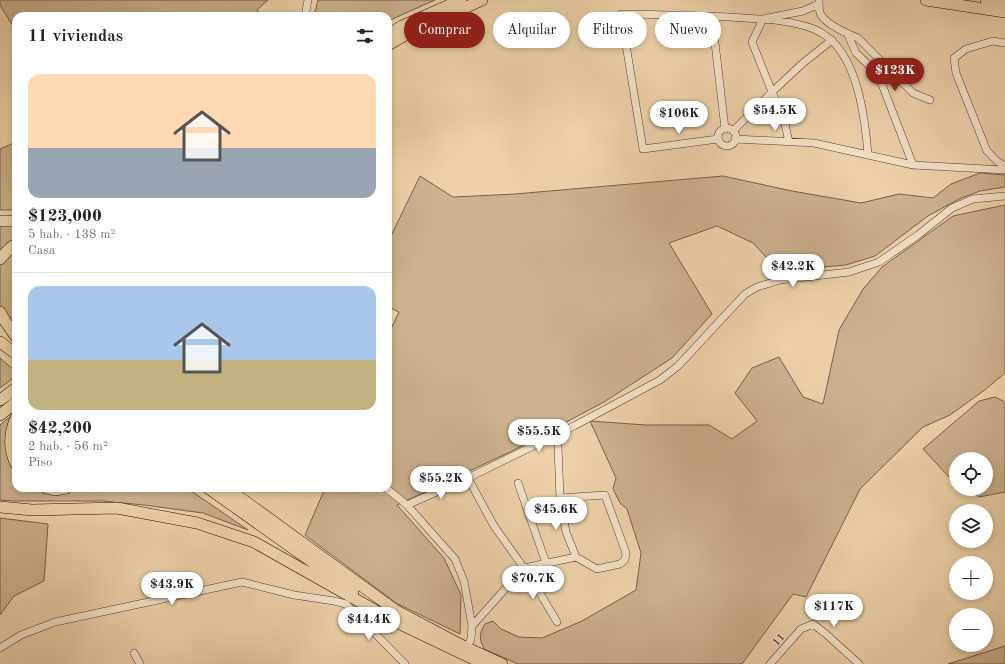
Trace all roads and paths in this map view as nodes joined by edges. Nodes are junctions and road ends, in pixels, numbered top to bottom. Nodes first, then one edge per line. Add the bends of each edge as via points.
1 (308, 0) edge
2 (461, 0) edge
3 (482, 0) edge
4 (926, 0) edge
5 (986, 0) edge
6 (819, 2) edge
7 (1005, 3) edge
8 (306, 12) edge
9 (1005, 12) edge
10 (655, 15) edge
11 (721, 17) edge
12 (763, 19) junction
13 (392, 32) edge
14 (848, 35) junction
15 (832, 40) junction
16 (392, 43) edge
17 (1004, 43) dead end
18 (716, 48) edge
19 (772, 92) junction
20 (930, 100) dead end
21 (725, 129) junction
22 (733, 131) junction
23 (718, 139) junction
24 (735, 139) junction
25 (789, 142) junction
26 (868, 154) junction
27 (913, 165) junction
28 (1005, 166) edge
29 (1005, 170) edge
30 (1005, 196) edge
31 (0, 221) edge
32 (12, 221) edge
33 (12, 247) edge
34 (0, 259) edge
35 (0, 312) edge
36 (0, 327) edge
37 (12, 331) edge
38 (12, 337) edge
39 (0, 342) edge
40 (12, 351) edge
41 (12, 391) edge
42 (1, 399) edge
43 (12, 405) edge
44 (0, 415) edge
45 (12, 428) edge
46 (558, 446) dead end
47 (12, 453) edge
48 (468, 478) junction
49 (518, 483) dead end
50 (214, 492) edge
51 (232, 492) edge
52 (238, 492) edge
53 (391, 492) edge
54 (560, 498) junction
55 (407, 505) junction
56 (0, 507) edge
57 (271, 521) junction
58 (576, 557) junction
59 (546, 563) junction
60 (524, 568) junction
61 (350, 597) junction
62 (334, 600) junction
63 (395, 616) junction
64 (557, 622) dead end
65 (472, 626) junction
66 (0, 648) edge
67 (465, 651) junction
68 (134, 653) dead end
69 (140, 664) edge
70 (405, 664) edge
71 (484, 664) edge
72 (502, 664) edge
73 (770, 664) edge
74 (859, 664) edge

1 - 8 street
2 - 13 highway
3 - 16 highway
4 - 9 highway
5 - 7 highway
6 - 12 street via 803,11
6 - 14 street via 824,18
10 - 23 street via 621,14 643,149
11 - 12 street
12 - 15 street via 815,29
12 - 19 street via 752,42
14 - 20 street via 858,38 913,93
14 - 27 street via 856,53 878,74
15 - 19 street
15 - 26 street via 847,59 866,129
17 - 28 street via 993,41 966,49 954,58 956,73 988,151
18 - 21 street
19 - 22 street
19 - 25 street via 784,120
21 - 22 street
21 - 23 street via 719,134
22 - 24 street
23 - 24 street via 727,146
24 - 25 street
25 - 26 street via 814,143
26 - 27 street
27 - 29 street
30 - 48 street via 972,199 952,208 878,262 849,272 780,280 757,287 745,294 678,366 660,380 602,412
31 - 32 highway
33 - 34 highway
35 - 37 highway
36 - 38 highway
39 - 40 highway
41 - 42 highway
43 - 44 highway
45 - 47 highway
46 - 54 street
48 - 55 street
48 - 60 street via 494,526
49 - 59 street
50 - 63 highway
51 - 57 highway
52 - 57 highway
53 - 55 street
54 - 58 street via 566,532
54 - 58 street via 605,495 626,553 626,560 620,564 597,569
55 - 65 street via 455,560 464,581
56 - 61 highway via 32,510 117,508 197,523 254,542
57 - 63 highway
58 - 59 street
59 - 60 street
60 - 64 street
60 - 65 street
61 - 62 street
61 - 63 highway
62 - 66 street via 294,595 242,582 55,622 21,635
62 - 70 street via 346,604
63 - 67 highway
65 - 67 street via 471,639
67 - 71 highway
67 - 72 highway
68 - 69 street
73 - 74 street, 11 via 801,629 813,624

